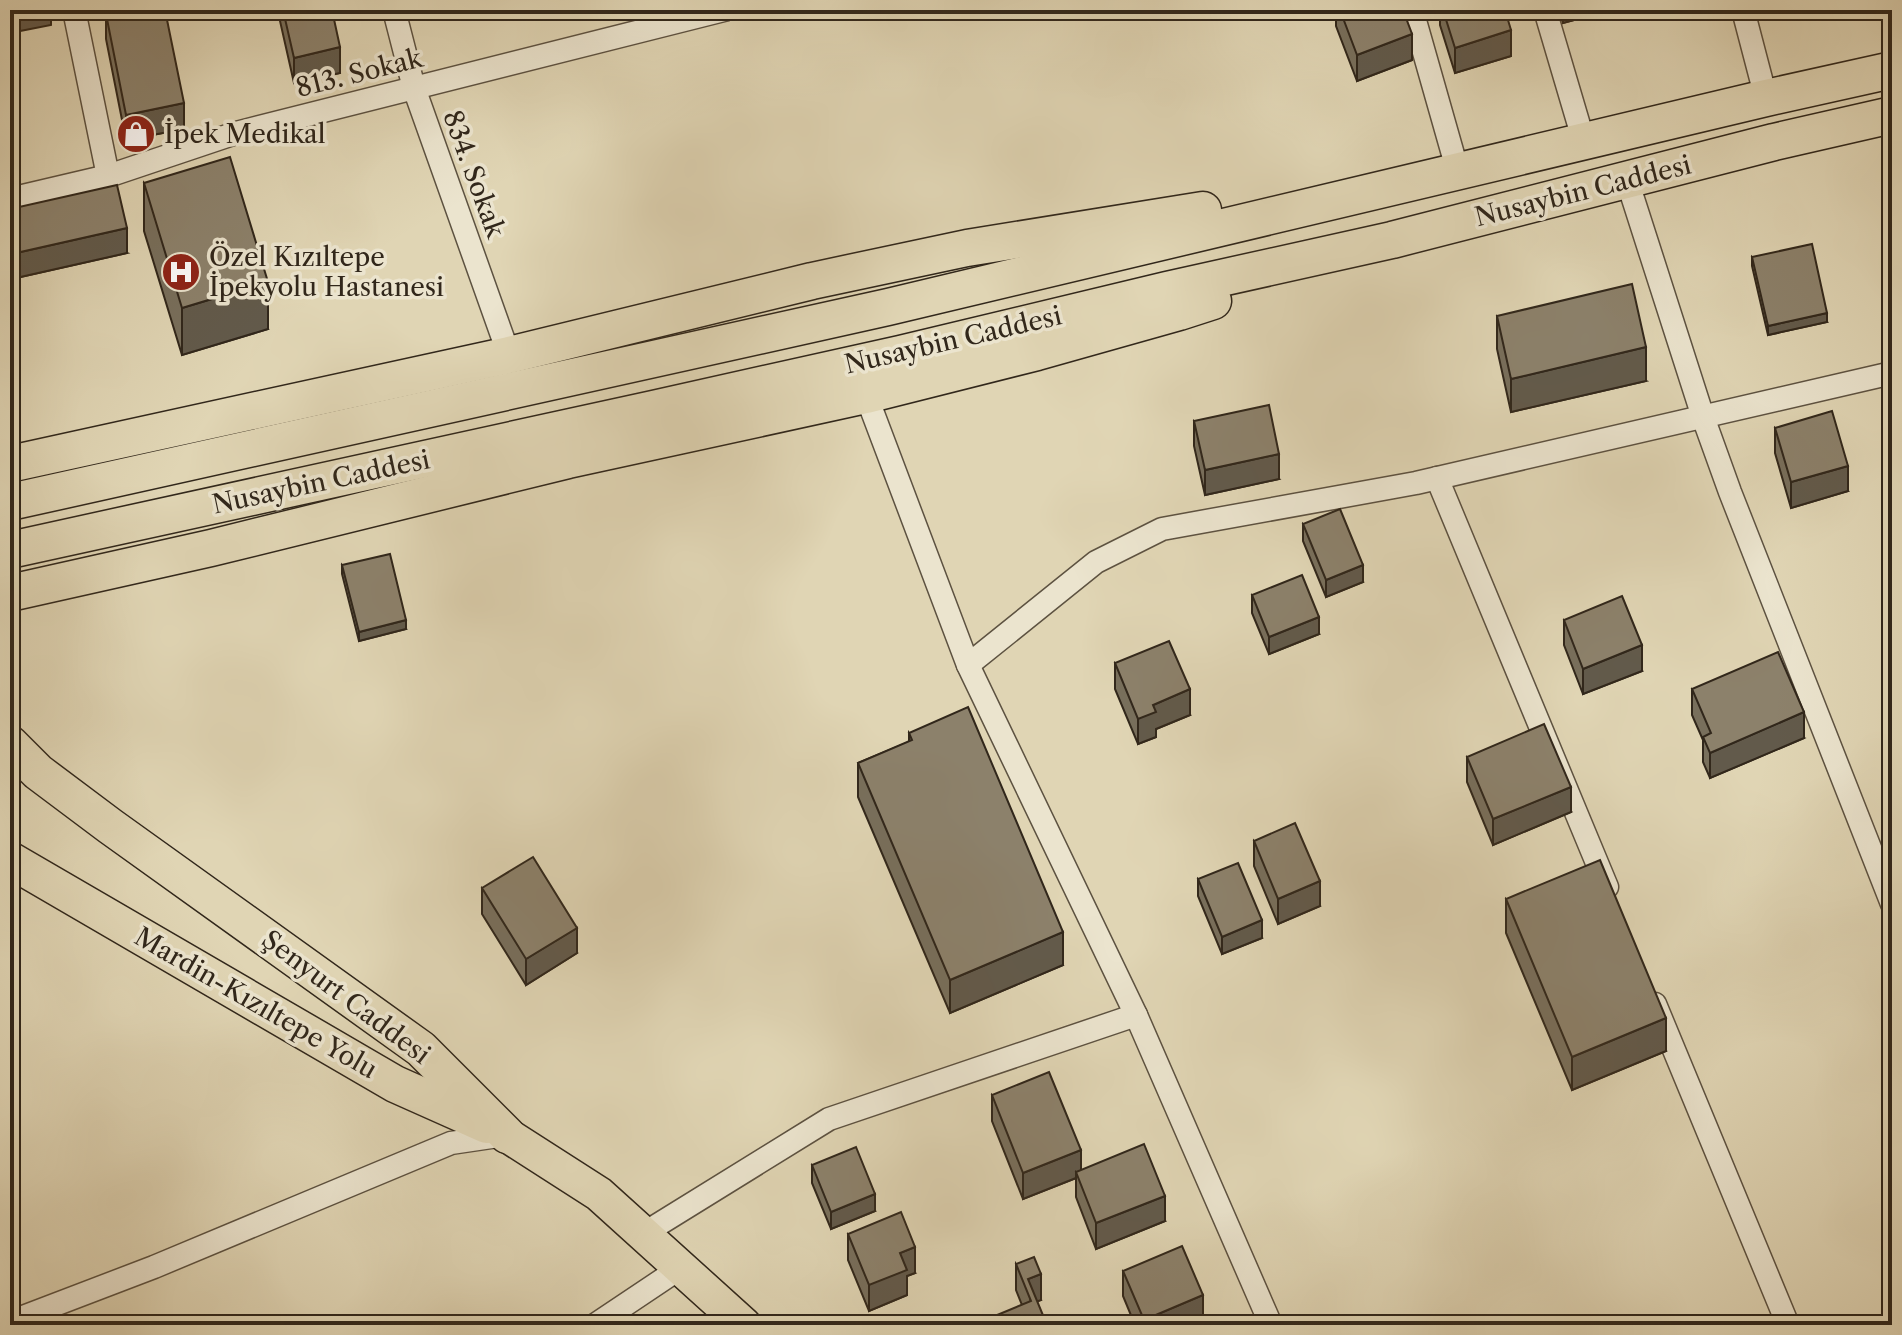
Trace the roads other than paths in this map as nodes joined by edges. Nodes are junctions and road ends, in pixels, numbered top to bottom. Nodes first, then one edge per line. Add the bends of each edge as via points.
1 (74, 10) edge
2 (394, 10) edge
3 (724, 10) edge
4 (1412, 10) edge
5 (1545, 10) edge
6 (1743, 10) edge
7 (1892, 70) edge
8 (414, 88) junction
9 (1766, 98) junction
10 (1892, 115) edge
11 (1584, 142) junction
12 (1458, 172) junction
13 (108, 176) junction
14 (1627, 180) junction
15 (10, 199) edge
16 (1392, 240) junction
17 (509, 355) junction
18 (1892, 373) edge
19 (866, 395) junction
20 (1703, 417) junction
21 (10, 464) edge
22 (1437, 478) junction
23 (10, 502) edge
24 (10, 550) edge
25 (10, 593) edge
26 (968, 665) junction
27 (10, 744) edge
28 (10, 860) edge
29 (1613, 902) edge
30 (1892, 904) edge
31 (1649, 989) edge
32 (1136, 1015) junction
33 (507, 1135) junction
34 (643, 1234) junction
35 (680, 1268) junction
36 (10, 1322) edge
37 (595, 1325) edge
38 (744, 1325) edge
39 (1271, 1325) edge
40 (1788, 1325) edge

1 - 13 street
2 - 8 street, 834. Sokak
3 - 8 street, 813. Sokak
4 - 12 street
5 - 11 street
6 - 9 street
7 - 9 highway, Nusaybin Caddesi
8 - 13 street, 813. Sokak via 236,133
8 - 17 street, 834. Sokak
9 - 11 highway, Nusaybin Caddesi
10 - 14 highway, Nusaybin Caddesi
11 - 12 highway, Nusaybin Caddesi
12 - 17 highway via 967,248
12 - 23 highway, Nusaybin Caddesi via 888,307
13 - 15 street, 813. Sokak
14 - 16 highway, Nusaybin Caddesi
14 - 20 street
16 - 19 highway via 1179,312
16 - 24 highway, Nusaybin Caddesi
17 - 21 highway
18 - 20 street
19 - 25 highway
19 - 26 street
20 - 22 street
20 - 30 street
22 - 26 street via 1162,529 1096,562
22 - 29 street
26 - 32 street
27 - 33 highway, Şenyurt Caddesi via 110,826 421,1049
28 - 33 highway, Mardin-Kızıltepe Yolu via 395,1084
31 - 40 street
32 - 34 street via 829,1119
32 - 39 street
33 - 34 main road, Şenyurt Caddesi via 599,1194
33 - 36 street via 451,1143
34 - 35 main road, Şenyurt Caddesi
35 - 37 street
35 - 38 main road, Şenyurt Caddesi

